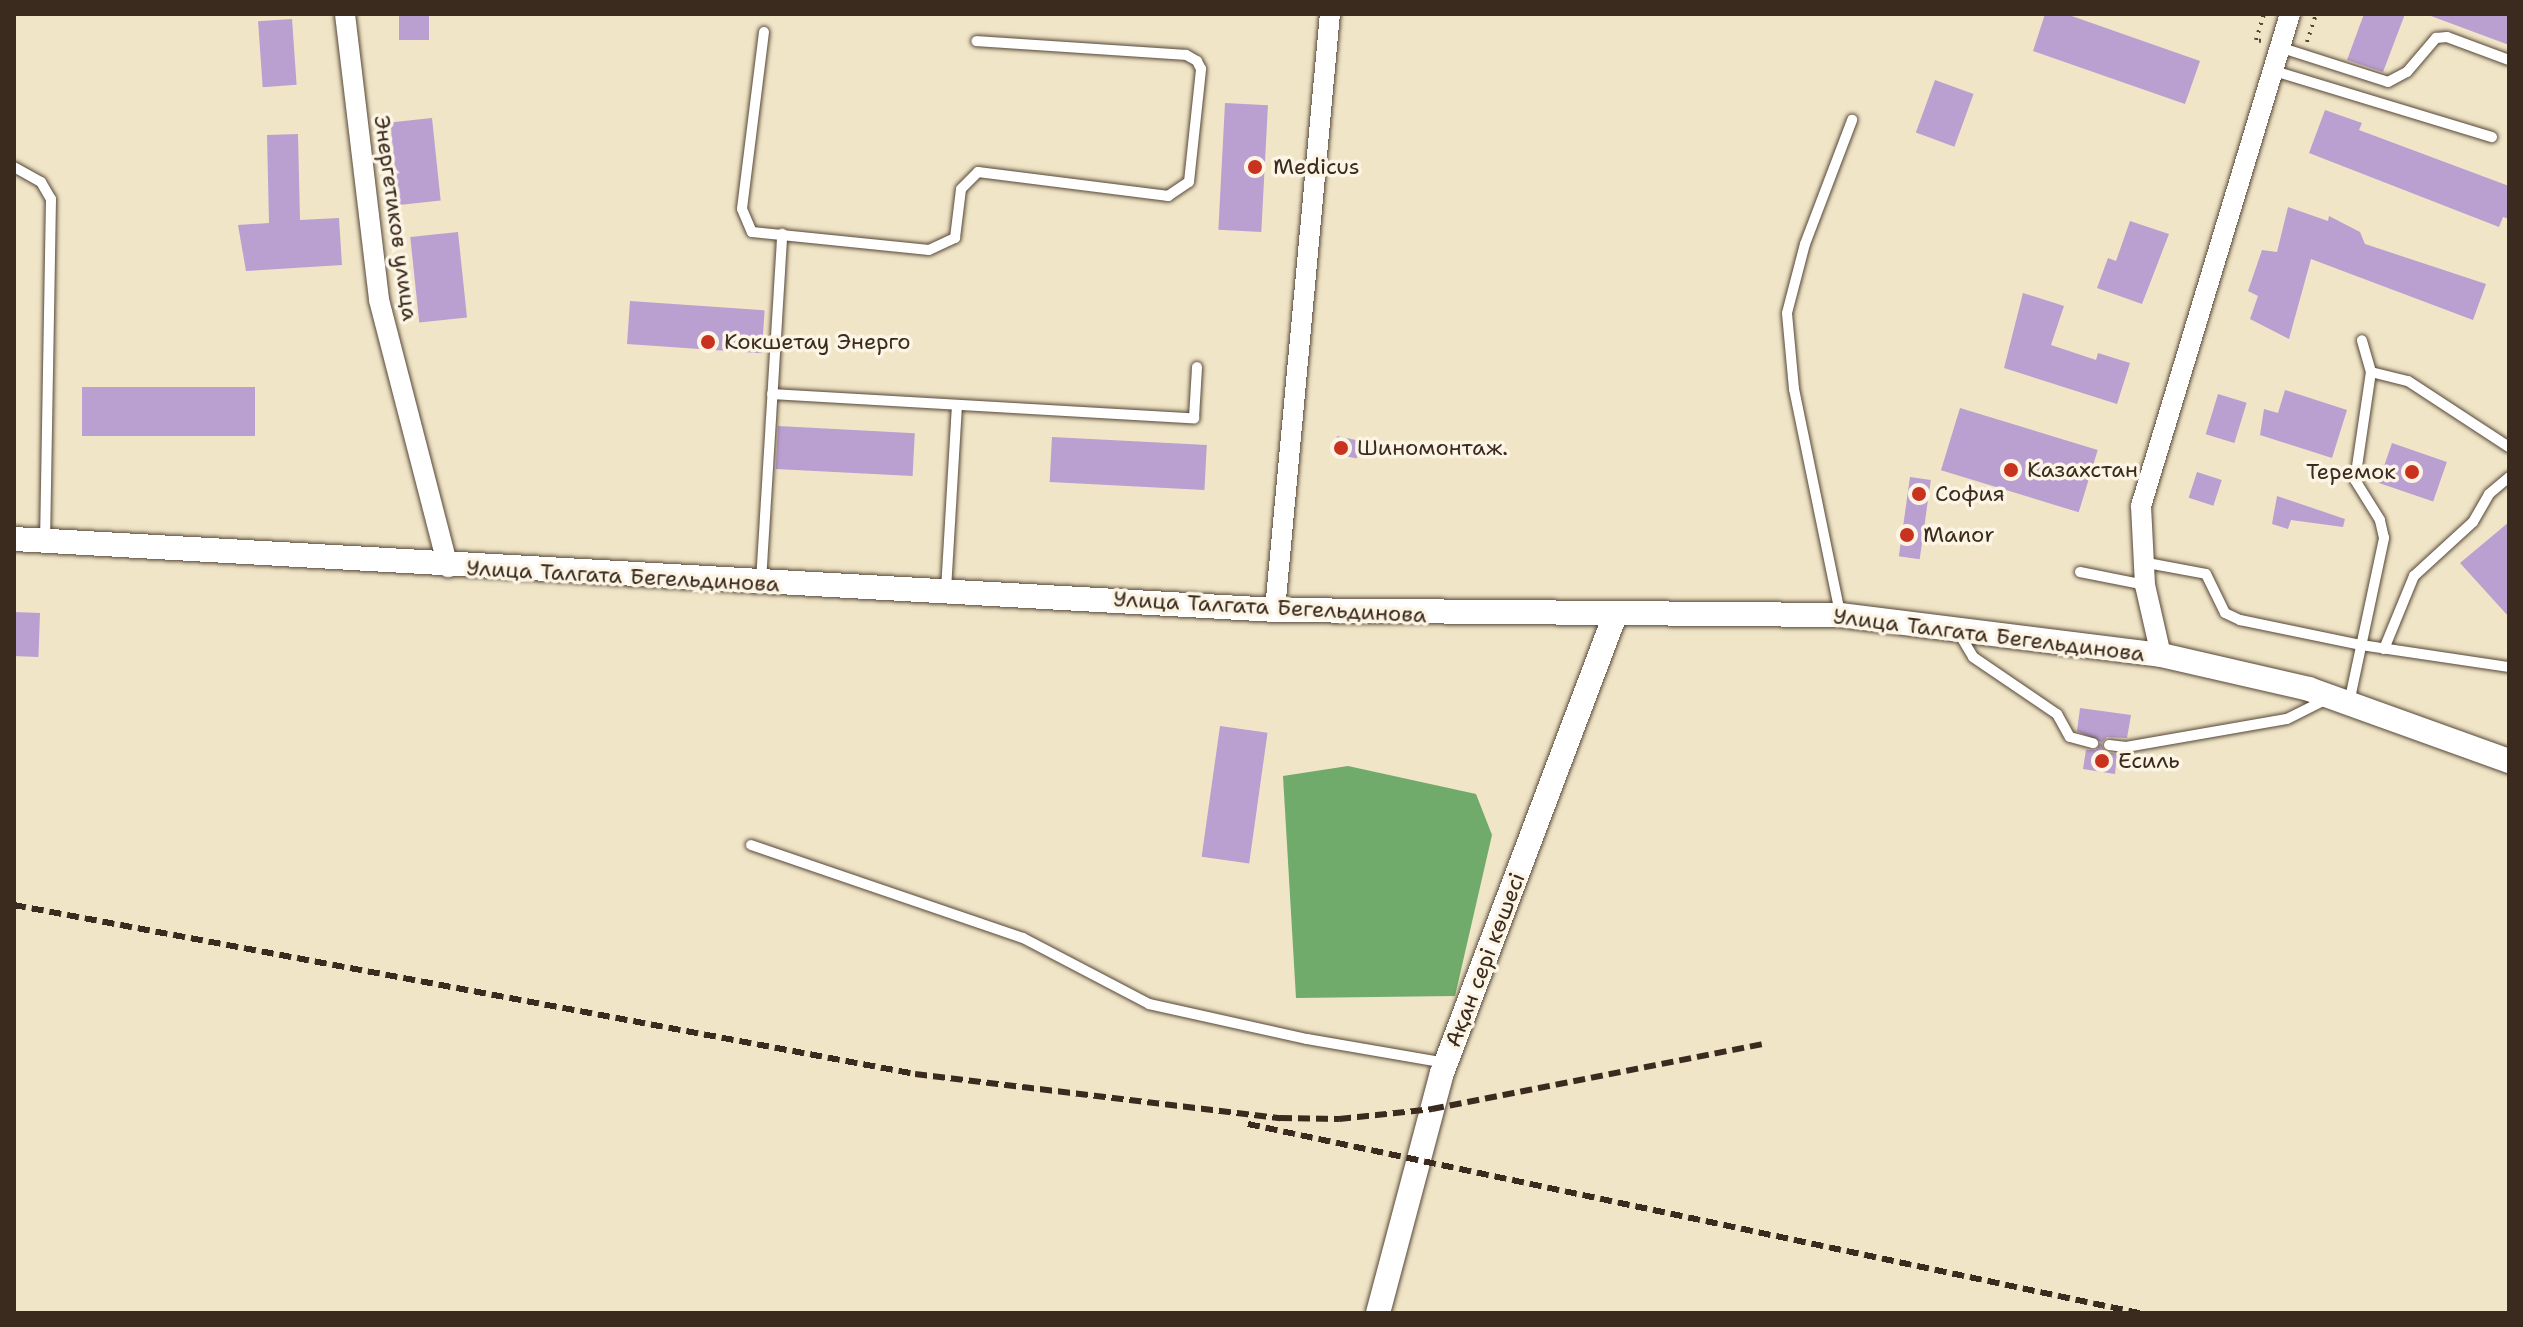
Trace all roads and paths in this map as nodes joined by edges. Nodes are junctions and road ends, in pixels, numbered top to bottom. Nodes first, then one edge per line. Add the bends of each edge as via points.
1 (345, 14) edge
2 (1330, 14) edge
3 (2290, 14) edge
4 (2316, 14) edge
5 (764, 32) dead end
6 (976, 41) dead end
7 (2279, 47) junction
8 (2304, 55) junction
9 (2509, 60) edge
10 (2271, 70) junction
11 (1852, 120) dead end
12 (2492, 137) dead end
13 (14, 167) edge
14 (782, 234) junction
15 (2362, 340) dead end
16 (1197, 367) dead end
17 (2371, 372) junction
18 (772, 394) junction
19 (957, 405) junction
20 (2509, 447) edge
21 (2509, 477) edge
22 (14, 539) edge
23 (45, 540) junction
24 (2142, 562) junction
25 (448, 567) junction
26 (2080, 572) dead end
27 (761, 584) junction
28 (2145, 585) junction
29 (946, 592) junction
30 (1275, 610) junction
31 (1615, 615) junction
32 (1840, 615) junction
33 (1957, 628) junction
34 (2361, 645) junction
35 (2384, 649) junction
36 (2161, 655) junction
37 (2509, 667) edge
38 (2339, 699) junction
39 (2093, 743) dead end
40 (2109, 745) dead end
41 (2509, 761) edge
42 (751, 845) dead end
43 (1446, 1063) junction
44 (1378, 1313) edge

1 - 25 street, Энергетиков улица via 379,300
2 - 30 street
3 - 7 street
4 - 8 path
5 - 14 lane via 742,209 752,232
6 - 14 lane via 1186,55 1197,61 1201,69 1189,182 1168,196 978,172 961,189 955,238 942,248
7 - 8 lane
7 - 10 street
8 - 9 lane via 2388,82 2407,72 2436,38 2447,37
10 - 12 lane
10 - 24 street via 2149,465 2141,506
11 - 32 lane via 1805,244 1787,313 1796,403
13 - 23 lane via 41,182 51,199
14 - 18 lane
15 - 17 lane
16 - 19 lane via 1194,418
17 - 20 lane via 2408,381
17 - 34 lane via 2355,480 2380,520 2384,538
18 - 19 lane
18 - 27 lane
19 - 29 lane
21 - 35 lane via 2489,494 2473,522 2414,576
22 - 23 street, Улица Талгата Бегельдинова
23 - 25 street, Улица Талгата Бегельдинова
24 - 28 street
24 - 34 lane via 2206,574 2225,613 2240,620
25 - 27 street, Улица Талгата Бегельдинова
26 - 28 lane
27 - 29 street, Улица Талгата Бегельдинова
28 - 36 street
29 - 30 street, Улица Талгата Бегельдинова
30 - 31 street, Улица Талгата Бегельдинова
31 - 32 street, Улица Талгата Бегельдинова
31 - 43 street, Ақан сері көшесі
32 - 33 street, Улица Талгата Бегельдинова
33 - 36 street, Улица Талгата Бегельдинова
33 - 39 lane via 1962,647 1973,657 2057,714 2070,737
34 - 35 lane
34 - 38 lane
35 - 37 lane
36 - 38 street, Улица Талгата Бегельдинова
38 - 40 lane via 2287,719 2126,747
38 - 41 street, Улица Талгата Бегельдинова
42 - 43 lane via 1023,938 1149,1004
43 - 44 street, Ақан сері көшесі

